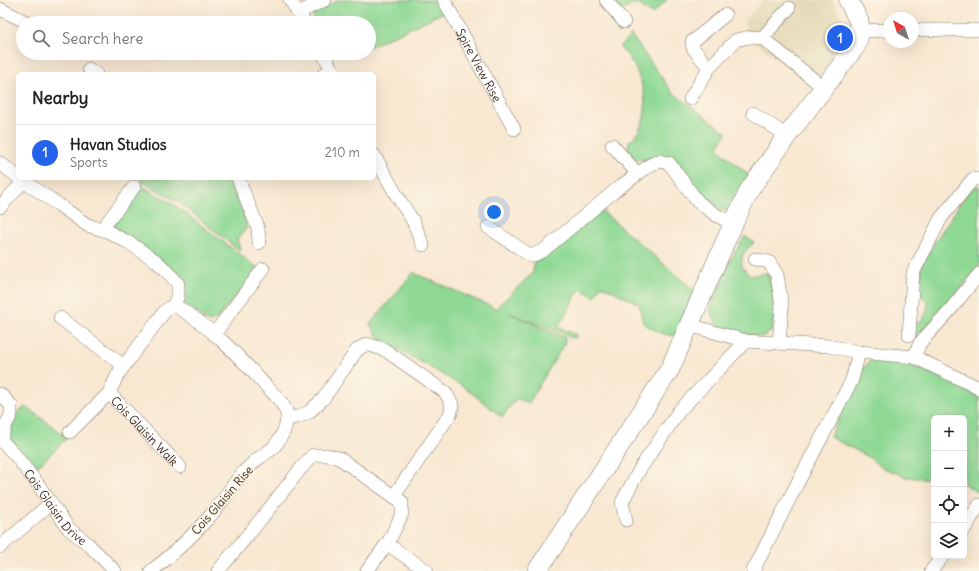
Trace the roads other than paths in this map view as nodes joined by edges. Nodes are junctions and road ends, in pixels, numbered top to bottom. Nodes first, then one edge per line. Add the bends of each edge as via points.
1 (290, 0) edge
2 (325, 0) edge
3 (444, 0) edge
4 (606, 0) edge
5 (848, 0) edge
6 (789, 8) dead end
7 (0, 9) edge
8 (725, 15) dead end
9 (301, 16) edge
10 (305, 16) edge
11 (16, 17) edge
12 (624, 22) dead end
13 (860, 30) junction
14 (883, 30) edge
15 (919, 30) edge
16 (979, 30) edge
17 (762, 38) junction
18 (326, 60) edge
19 (709, 68) junction
20 (330, 72) edge
21 (824, 88) junction
22 (690, 98) dead end
23 (753, 113) dead end
24 (514, 129) dead end
25 (787, 136) junction
26 (612, 145) dead end
27 (376, 159) edge
28 (0, 163) edge
29 (638, 174) junction
30 (16, 176) edge
31 (979, 179) edge
32 (19, 180) edge
33 (22, 180) edge
34 (239, 180) edge
35 (134, 187) dead end
36 (0, 207) edge
37 (733, 224) junction
38 (488, 227) dead end
39 (102, 230) junction
40 (259, 243) dead end
41 (423, 244) dead end
42 (755, 259) dead end
43 (263, 269) dead end
44 (979, 274) edge
45 (174, 305) junction
46 (60, 318) dead end
47 (689, 325) junction
48 (214, 334) junction
49 (909, 335) dead end
50 (746, 341) junction
51 (779, 343) junction
52 (859, 352) junction
53 (914, 356) junction
54 (124, 366) junction
55 (979, 388) edge
56 (0, 394) edge
57 (109, 394) junction
58 (288, 418) junction
59 (70, 432) dead end
60 (0, 439) edge
61 (180, 467) dead end
62 (394, 496) junction
63 (51, 503) junction
64 (979, 505) edge
65 (626, 520) dead end
66 (967, 525) edge
67 (387, 544) junction
68 (0, 547) edge
69 (941, 559) edge
70 (115, 571) edge
71 (151, 571) edge
72 (218, 571) edge
73 (367, 571) edge
74 (427, 571) edge
75 (537, 571) edge
76 (753, 571) edge
77 (931, 571) edge

1 - 9 street
2 - 10 street
3 - 24 street, Spire View Rise
4 - 12 street
5 - 13 street via 859,21
6 - 17 street
7 - 11 street
8 - 19 street via 692,42 692,48
13 - 14 street
13 - 21 street via 856,46
15 - 16 street
17 - 19 street via 736,40
17 - 21 street
18 - 20 street
19 - 22 street
21 - 25 street
23 - 25 street
25 - 37 street via 750,189
26 - 29 street
27 - 41 street via 413,221
28 - 30 street
29 - 37 street via 659,161 669,163 698,202
29 - 38 street via 544,250 531,256
31 - 49 street via 973,179 941,218 913,273
32 - 36 street
33 - 39 street via 87,225
34 - 40 street via 258,228
35 - 39 street
37 - 47 street
39 - 45 street via 131,244 168,272 178,284 178,295
42 - 51 street via 769,262 777,275 782,307
43 - 48 street
44 - 53 street via 920,343
45 - 48 street
45 - 54 street, Cois Glaisin Walk via 165,312
46 - 54 street
47 - 50 street
47 - 75 street via 670,369
48 - 58 street via 246,364 282,404
50 - 51 street
50 - 65 street via 679,411 640,469 622,502
51 - 52 street via 828,346
52 - 53 street
52 - 76 street via 852,380
53 - 55 street
54 - 57 street, Cois Glaisin Walk
56 - 60 street, Cois Glaisin Drive via 11,405 11,414
57 - 59 street, Cois Glaisin Walk
57 - 61 street, Cois Glaisin Walk
58 - 62 street via 308,412 323,399 357,350 367,344 385,350 445,392 452,404 451,413
58 - 71 street, Cois Glaisin Rise via 276,446 243,472 188,539
60 - 63 street, Cois Glaisin Drive via 33,477
62 - 67 street via 402,502 402,514
62 - 72 street via 339,458 313,455
63 - 68 street
63 - 70 street, Cois Glaisin Drive via 69,529
64 - 66 street
67 - 73 street
67 - 74 street
69 - 77 street

